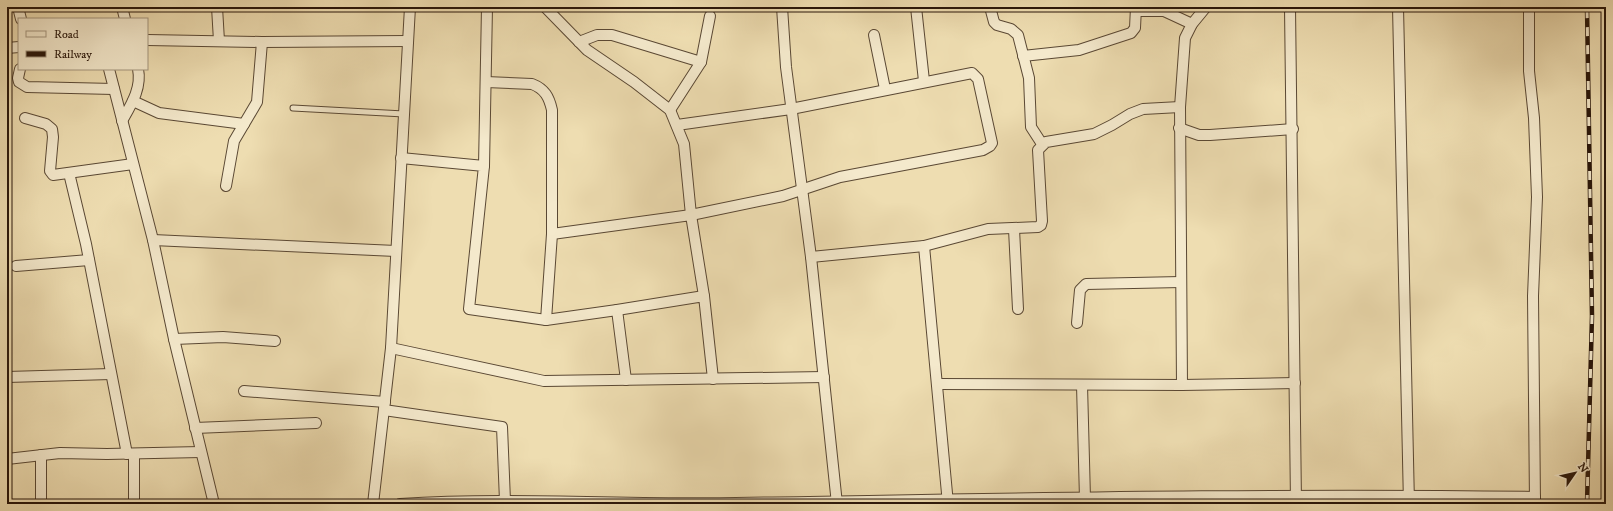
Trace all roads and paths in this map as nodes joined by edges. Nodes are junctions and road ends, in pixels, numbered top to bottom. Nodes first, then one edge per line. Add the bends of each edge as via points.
1 (18, 7) edge
2 (122, 7) edge
3 (218, 7) edge
4 (410, 7) edge
5 (487, 7) edge
6 (545, 7) edge
7 (782, 7) edge
8 (916, 7) edge
9 (990, 7) edge
10 (1206, 7) edge
11 (1290, 7) edge
12 (1398, 7) edge
13 (1529, 7) edge
14 (1136, 9) edge
15 (710, 16) dead end
16 (21, 18) edge
17 (125, 18) edge
18 (1192, 24) junction
19 (874, 35) dead end
20 (148, 40) edge
21 (219, 41) junction
22 (408, 41) junction
23 (262, 42) junction
24 (579, 42) junction
25 (18, 47) edge
26 (7, 48) edge
27 (1023, 56) junction
28 (701, 62) junction
29 (20, 70) edge
30 (109, 70) edge
31 (138, 70) edge
32 (924, 81) junction
33 (486, 82) junction
34 (114, 89) junction
35 (885, 89) junction
36 (133, 101) junction
37 (1180, 107) junction
38 (293, 108) dead end
39 (791, 109) junction
40 (670, 110) junction
41 (404, 114) junction
42 (25, 118) dead end
43 (122, 121) junction
44 (244, 124) junction
45 (677, 125) junction
46 (1179, 128) junction
47 (1292, 129) junction
48 (1042, 144) junction
49 (401, 158) junction
50 (134, 164) junction
51 (484, 166) junction
52 (69, 173) junction
53 (226, 186) dead end
54 (802, 190) junction
55 (691, 215) junction
56 (1014, 229) junction
57 (552, 234) junction
58 (153, 240) junction
59 (924, 246) junction
60 (396, 251) junction
61 (811, 256) junction
62 (89, 260) junction
63 (16, 266) dead end
64 (1181, 282) junction
65 (704, 296) junction
66 (1018, 309) dead end
67 (617, 310) junction
68 (546, 320) junction
69 (1077, 323) dead end
70 (174, 339) junction
71 (275, 341) dead end
72 (391, 348) junction
73 (111, 374) junction
74 (7, 377) edge
75 (824, 377) junction
76 (713, 379) junction
77 (626, 380) junction
78 (1295, 383) junction
79 (937, 384) junction
80 (1082, 384) junction
81 (1182, 385) junction
82 (244, 391) dead end
83 (384, 406) junction
84 (316, 423) dead end
85 (196, 428) junction
86 (201, 452) junction
87 (131, 454) junction
88 (41, 455) junction
89 (7, 459) edge
90 (1085, 499) junction
91 (1296, 500) edge
92 (1409, 500) edge
93 (1184, 501) edge
94 (1535, 501) edge
95 (505, 502) junction
96 (948, 502) edge
97 (579, 503) edge
98 (837, 503) edge
99 (40, 504) edge
100 (134, 504) edge
101 (214, 504) edge
102 (373, 504) edge
103 (400, 504) edge
104 (414, 504) edge
105 (730, 504) edge

1 - 16 street
2 - 17 street
3 - 21 street
4 - 22 street
5 - 33 street
6 - 24 street
7 - 39 street
8 - 32 street
9 - 27 street via 994,22 1018,35
10 - 18 street
11 - 47 street
12 - 92 street
13 - 94 street via 1529,71 1534,118 1537,197 1533,296
14 - 18 street via 1164,11
14 - 27 street via 1135,28 1128,34 1078,50
15 - 28 street
18 - 37 street via 1185,38
19 - 35 street
20 - 21 street
21 - 23 street
22 - 23 street
22 - 41 street
23 - 44 street via 257,102
24 - 28 street via 597,34 612,35
24 - 40 street
25 - 26 street
27 - 48 street via 1029,78 1031,127
28 - 40 street
29 - 34 street via 19,82 27,86
30 - 34 street
31 - 36 street
32 - 35 street
32 - 54 street via 968,72 975,74 991,139 990,146 982,150 840,177
33 - 51 street
33 - 57 street via 532,84 538,86 549,97 553,117
34 - 43 street
35 - 39 street
36 - 43 street
36 - 44 street via 160,113
37 - 46 street
37 - 48 street via 1143,109 1094,134
38 - 41 lane
39 - 45 street
39 - 54 street
40 - 45 street
41 - 49 street
42 - 52 street via 50,126 53,137 50,171 56,175
43 - 50 street
44 - 53 street via 234,141
45 - 55 street via 684,144
46 - 47 street via 1204,135
46 - 64 street
47 - 78 street
48 - 56 street via 1038,150 1042,223 1034,228
49 - 51 street
49 - 60 street
50 - 52 street
50 - 58 street
51 - 68 street via 469,309
52 - 62 street
54 - 55 street
54 - 61 street
55 - 57 street
55 - 65 street
56 - 59 street via 988,229
56 - 66 street
57 - 68 street
58 - 60 street
58 - 70 street
59 - 61 street
59 - 79 street
60 - 72 street
61 - 75 street
62 - 63 street
62 - 73 street
64 - 69 street via 1086,284 1080,290
64 - 81 street
65 - 67 street
65 - 76 street
67 - 68 street
67 - 77 street
70 - 71 street
70 - 85 street
72 - 77 street via 544,381
72 - 83 street
73 - 74 street
73 - 87 street
75 - 76 street
75 - 98 street
76 - 77 street
78 - 81 street
78 - 91 street
79 - 80 street
79 - 96 street
80 - 81 street
80 - 90 street
82 - 83 street
83 - 95 street via 502,427
83 - 102 street
84 - 85 street
85 - 86 street
86 - 87 street
86 - 101 street
87 - 88 street
87 - 100 street
88 - 89 street
88 - 99 street
90 - 93 street
90 - 96 street
91 - 92 street
91 - 93 street
92 - 94 street
95 - 97 street
95 - 104 street
96 - 98 street
97 - 105 street
98 - 105 street
103 - 104 street

